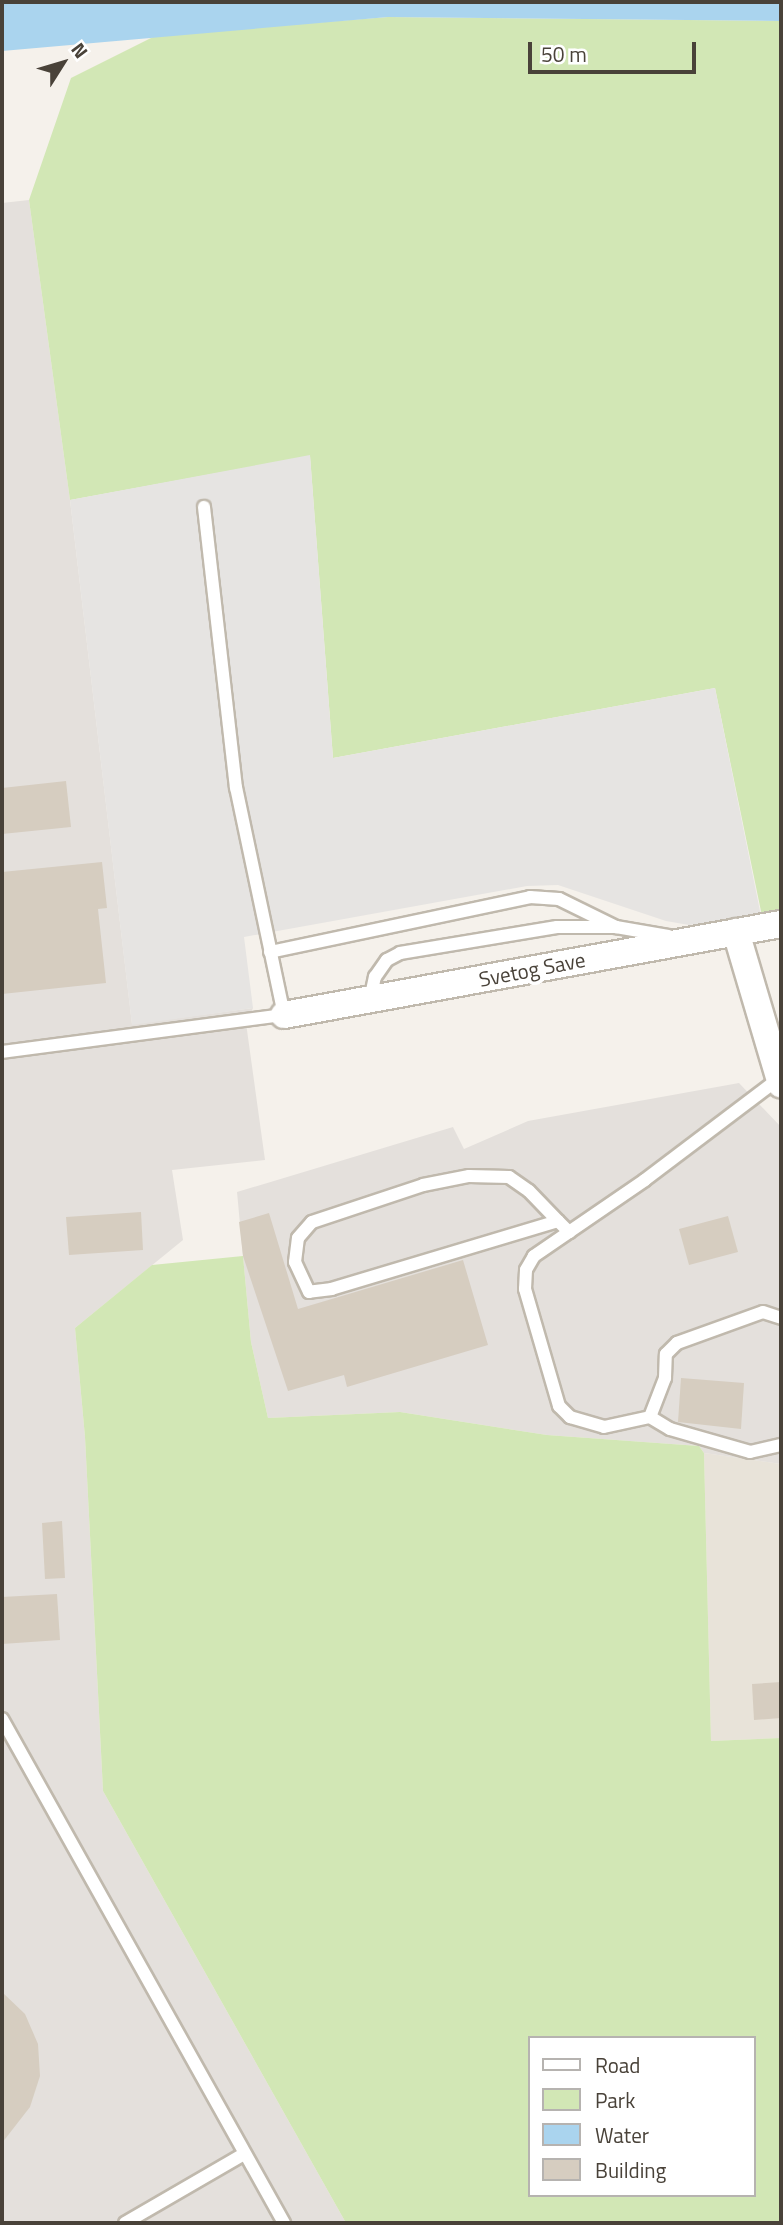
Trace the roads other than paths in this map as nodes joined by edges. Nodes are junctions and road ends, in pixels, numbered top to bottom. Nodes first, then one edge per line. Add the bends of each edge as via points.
1 (204, 507) dead end
2 (781, 924) edge
3 (616, 927) junction
4 (736, 932) junction
5 (686, 939) junction
6 (270, 952) junction
7 (370, 1000) junction
8 (284, 1015) junction
9 (2, 1052) edge
10 (780, 1079) edge
11 (558, 1221) junction
12 (569, 1232) junction
13 (781, 1318) edge
14 (650, 1417) junction
15 (781, 1445) edge
16 (2, 1719) edge
17 (244, 2154) junction
18 (125, 2223) edge
19 (284, 2223) edge

1 - 6 lane via 236,788
2 - 4 street, Svetog Save
3 - 5 lane
3 - 6 lane via 559,899 530,897
3 - 7 lane via 532,929 400,953 387,960 375,977
4 - 5 street, Svetog Save
4 - 10 street
5 - 7 street, Svetog Save
6 - 8 lane
7 - 8 street, Svetog Save
8 - 9 lane
10 - 12 lane
11 - 11 lane via 509,1177 469,1176 423,1185 312,1222 298,1238 295,1262 309,1292 332,1289
11 - 12 lane
12 - 14 lane via 534,1256 526,1270 526,1289 559,1406 570,1416 604,1427
13 - 14 lane via 763,1312 677,1343 666,1354 665,1378
14 - 15 lane via 670,1429 750,1452
16 - 17 lane
17 - 18 lane
17 - 19 lane

